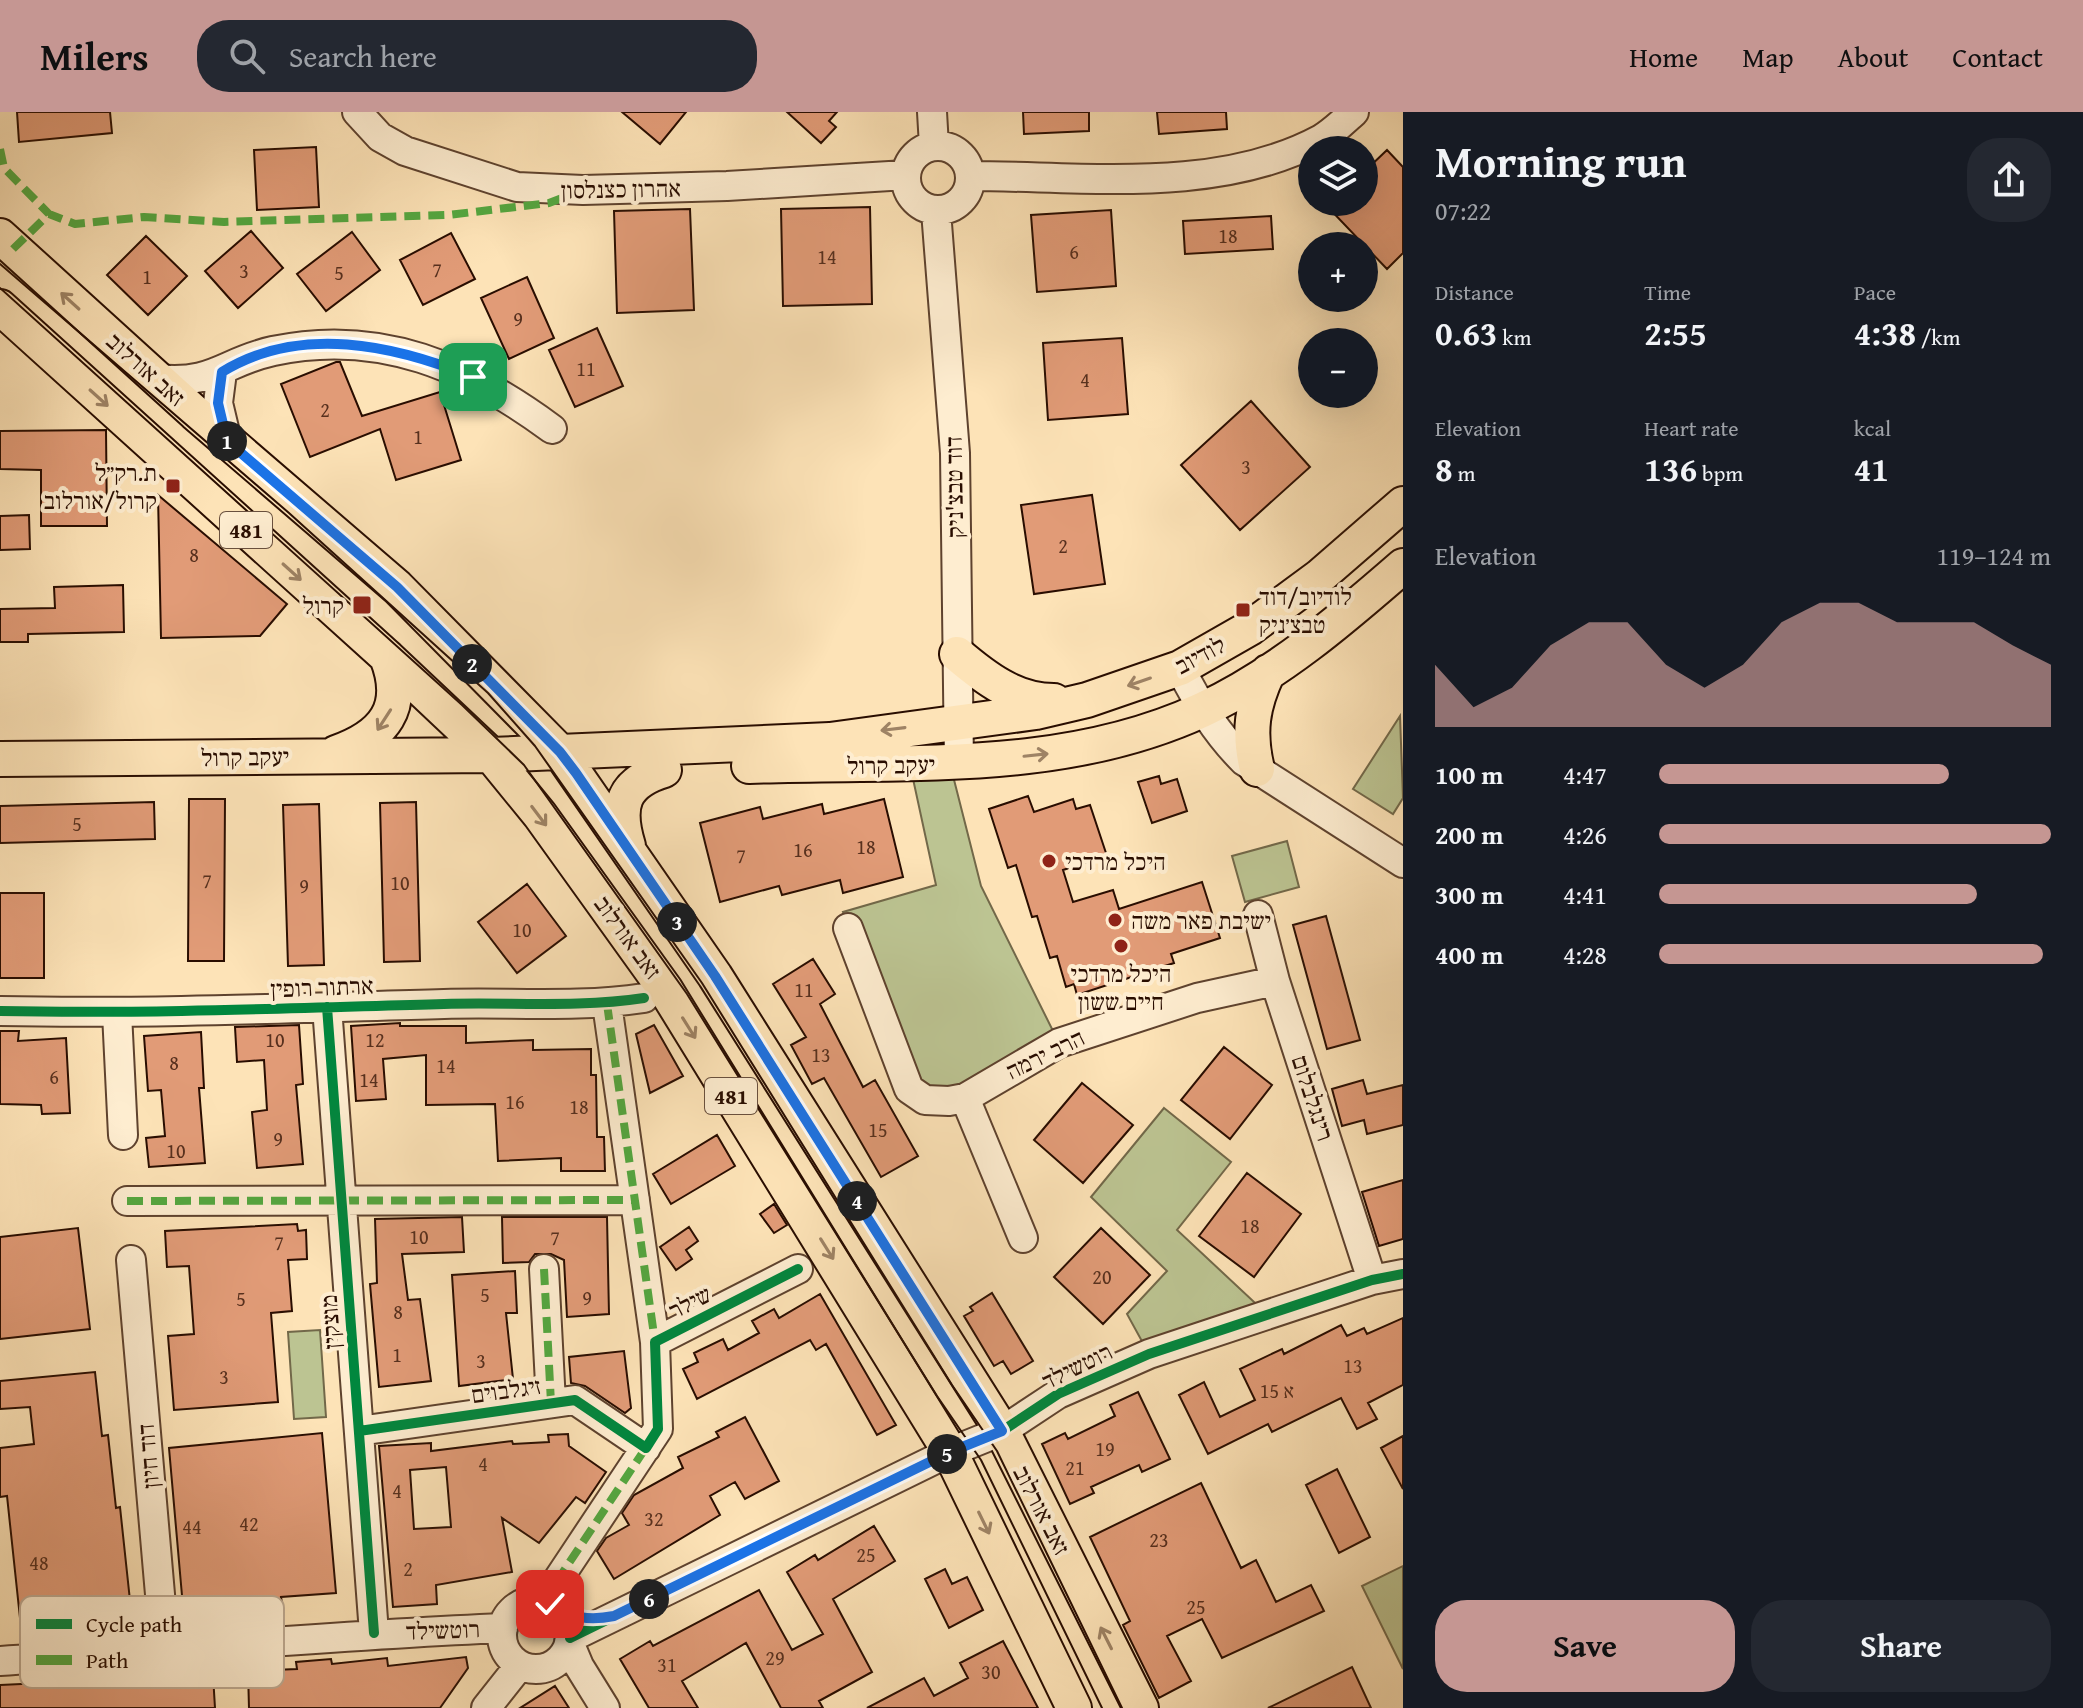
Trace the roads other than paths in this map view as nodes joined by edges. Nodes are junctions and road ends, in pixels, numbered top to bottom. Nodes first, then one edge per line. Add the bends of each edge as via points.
1 (357, 112) edge
2 (932, 112) edge
3 (1354, 112) edge
4 (934, 146) junction
5 (906, 175) junction
6 (970, 176) junction
7 (936, 211) junction
8 (0, 236) edge
9 (0, 307) edge
10 (222, 372) junction
11 (157, 379) junction
12 (552, 429) dead end
13 (227, 441) junction
14 (1398, 517) edge
15 (1403, 566) edge
16 (1403, 599) edge
17 (1334, 626) junction
18 (957, 654) junction
19 (387, 657) junction
20 (1180, 668) junction
21 (1268, 672) junction
22 (1087, 700) junction
23 (1202, 710) junction
24 (956, 722) junction
25 (491, 755) junction
26 (329, 756) junction
27 (0, 759) edge
28 (568, 763) junction
29 (959, 763) junction
30 (1257, 769) junction
31 (664, 770) junction
32 (1403, 863) edge
33 (637, 865) junction
34 (1258, 915) dead end
35 (848, 928) dead end
36 (1275, 981) junction
37 (644, 998) dead end
38 (607, 1004) junction
39 (327, 1007) junction
40 (0, 1011) edge
41 (117, 1013) junction
42 (965, 1098) junction
43 (123, 1135) dead end
44 (635, 1200) junction
45 (127, 1201) dead end
46 (341, 1202) junction
47 (1023, 1238) dead end
48 (131, 1260) dead end
49 (544, 1269) dead end
50 (798, 1269) dead end
51 (1403, 1274) edge
52 (1372, 1280) junction
53 (655, 1342) junction
54 (551, 1403) junction
55 (359, 1431) junction
56 (1002, 1431) junction
57 (646, 1448) junction
58 (950, 1452) junction
59 (160, 1596) edge
60 (503, 1628) junction
61 (374, 1633) junction
62 (563, 1637) junction
63 (284, 1641) edge
64 (20, 1660) edge
65 (0, 1661) edge
66 (520, 1665) junction
67 (486, 1708) edge
68 (605, 1708) edge
69 (1074, 1708) edge
70 (1141, 1708) edge

1 - 5 street, אהרון כצנלסון via 380,137 405,151 532,189 727,186
2 - 4 street
3 - 6 street via 1322,138 1268,160 1215,172
4 - 5 street via 916,155
4 - 6 street via 959,153
5 - 7 street via 917,203
6 - 7 street via 966,194 956,205
7 - 18 street, דוד טבצ'ניק via 955,453
11 -> 8 main road, זאב אורלוב / 481
9 -> 19 main road, זאב אורלוב / 481
10 - 11 street via 200,380
10 - 12 street via 271,351 326,342 375,347 426,358 473,377
10 - 13 street via 218,403
11 - 13 main road, זאב אורלוב / 481
13 - 28 main road, זאב אורלוב / 481 via 397,587
14 - 20 main road, לודיוב via 1250,628
15 - 17 main road, לודיוב
16 - 17 main road
17 - 21 main road, לודיוב
18 - 22 main road via 991,682 1016,694 1047,701
18 - 24 street, דוד טבצ'ניק
19 - 25 main road, זאב אורלוב / 481
19 -> 26 main road via 395,701 381,728
20 -> 22 main road, לודיוב
20 - 23 street
21 - 23 main road, לודיוב
21 - 30 main road via 1252,717 1250,741
22 - 24 main road, לודיוב
29 -> 23 main road, לודיוב via 1112,741
23 - 30 street via 1224,741
24 -> 28 main road, יעקב קרול via 830,740
24 - 29 street, דוד טבצ'ניק
25 - 26 main road, יעקב קרול
25 - 28 main road, יעקב קרול via 524,765
25 -> 58 main road, זאב אורלוב / 481 via 665,989
26 - 27 main road, יעקב קרול
28 - 31 main road, יעקב קרול
28 - 33 main road, זאב אורלוב / 481
29 - 31 main road, יעקב קרול
30 - 32 street
31 - 33 main road via 641,779 623,802 622,827
33 - 56 main road, זאב אורלוב / 481 via 715,976
34 - 36 street, רינגלבלום
35 - 42 street via 909,1089 925,1100
36 - 42 street, הרב ירמה via 1197,998 1059,1043
36 - 52 street, רינגלבלום
37 - 38 street, ארתור רופין
38 - 39 street, ארתור רופין
38 - 44 street
39 - 41 street, ארתור רופין
39 - 46 street, מוצקין
40 - 41 street, ארתור רופין
41 - 43 street
42 - 47 street
44 - 46 street
44 - 53 street
45 - 46 street
46 - 55 street, מוצקין
48 - 59 street, דוד חיון
49 - 54 street, זיגלבוים
50 - 53 street, שילר
51 - 52 street, רוטשילד
52 - 56 street, רוטשילד via 1149,1354 1058,1394
53 - 57 street, שילר via 658,1429
54 - 55 street, זיגלבוים
54 - 57 street, זיגלבוים via 575,1400
55 - 61 street, מוצקין
56 - 58 street, רוטשילד
70 -> 56 main road, זאב אורלוב / 481
57 - 62 street, שילר
58 - 62 street, רוטשילד
58 -> 69 main road, זאב אורלוב / 481
60 - 61 street, רוטשילד
60 - 62 street via 514,1610 533,1601
60 - 66 street via 506,1649
61 - 63 street, רוטשילד
62 - 66 street via 539,1669
62 - 68 street
64 - 65 street, רוטשילד
66 - 67 street

